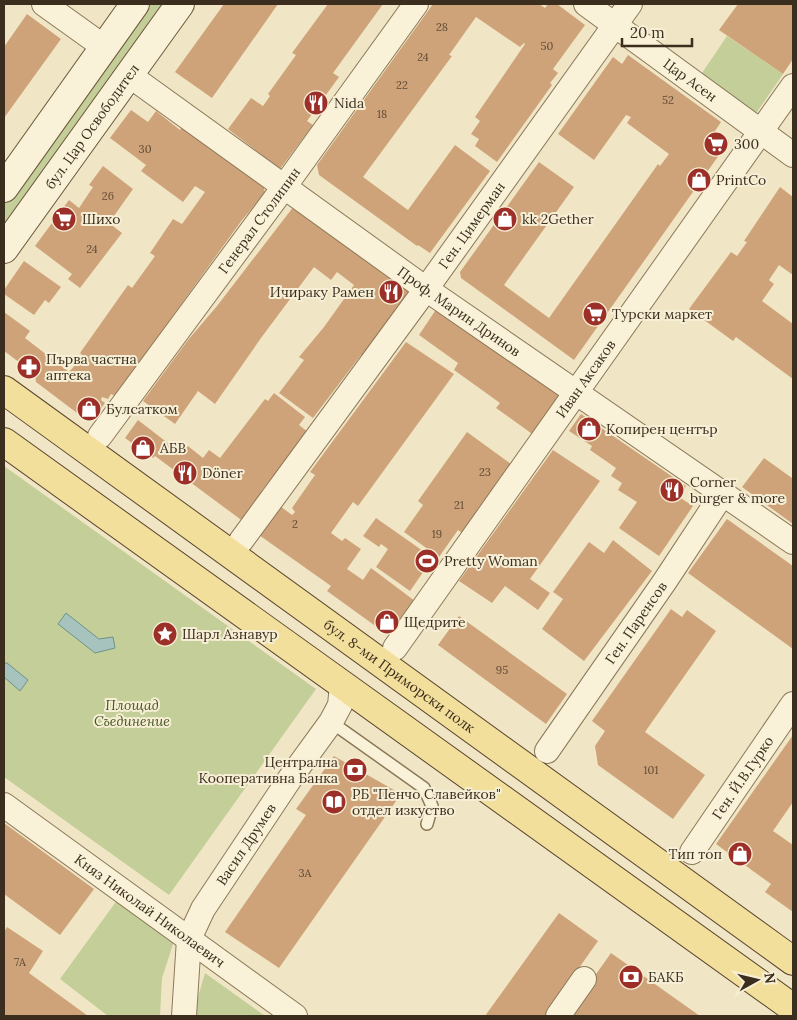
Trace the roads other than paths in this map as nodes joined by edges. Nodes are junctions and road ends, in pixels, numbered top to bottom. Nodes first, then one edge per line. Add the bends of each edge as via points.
1 (44, 4) edge
2 (135, 4) edge
3 (180, 4) edge
4 (416, 4) edge
5 (586, 4) edge
6 (630, 4) edge
7 (615, 25) junction
8 (104, 47) junction
9 (129, 75) junction
10 (793, 86) edge
11 (761, 132) junction
12 (793, 156) edge
13 (284, 187) junction
14 (4, 188) edge
15 (4, 249) edge
16 (426, 289) junction
17 (4, 390) edge
18 (576, 394) junction
19 (100, 436) dead end
20 (4, 442) edge
21 (723, 493) junction
22 (241, 541) dead end
23 (793, 542) edge
24 (395, 648) dead end
25 (342, 685) junction
26 (793, 704) edge
27 (331, 722) junction
28 (547, 751) dead end
29 (4, 805) edge
30 (427, 824) dead end
31 (692, 852) dead end
32 (189, 939) junction
33 (793, 961) edge
34 (584, 979) dead end
35 (793, 1008) edge
36 (184, 1016) edge
37 (295, 1016) edge
38 (558, 1016) edge

1 - 8 street
2 - 8 main road
3 - 9 main road, бул. Цар Освободител
4 - 13 street, Генерал Столипин
5 - 7 street, Цар Асен
6 - 7 street, Ген. Цимерман
7 - 11 street, Цар Асен
7 - 16 street, Ген. Цимерман
8 - 14 main road
9 - 13 street, Проф. Марин Дринов
9 - 15 main road, бул. Цар Освободител
10 - 11 street, Иван Аксаков
11 - 12 street, Цар Асен
11 - 18 street, Иван Аксаков
13 - 16 street, Проф. Марин Дринов
13 - 19 street, Генерал Столипин
16 - 18 street, Проф. Марин Дринов
16 - 22 street, Ген. Цимерман
17 - 33 main road, бул. 8-ми Приморски полк
18 - 21 street, Проф. Марин Дринов
18 - 24 street, Иван Аксаков
20 - 25 main road
21 - 23 street, Проф. Марин Дринов
21 - 28 street, Ген. Паренсов
25 - 27 street, Васил Друмев via 340,705
25 - 35 main road
26 - 31 street, Ген. Й.В.Гурко
27 - 30 lane via 424,788 432,806
27 - 32 street, Васил Друмев via 203,909
29 - 32 street, Княз Николай Николаевич
32 - 36 street, Васил Друмев
32 - 37 street, Княз Николай Николаевич
34 - 38 street

